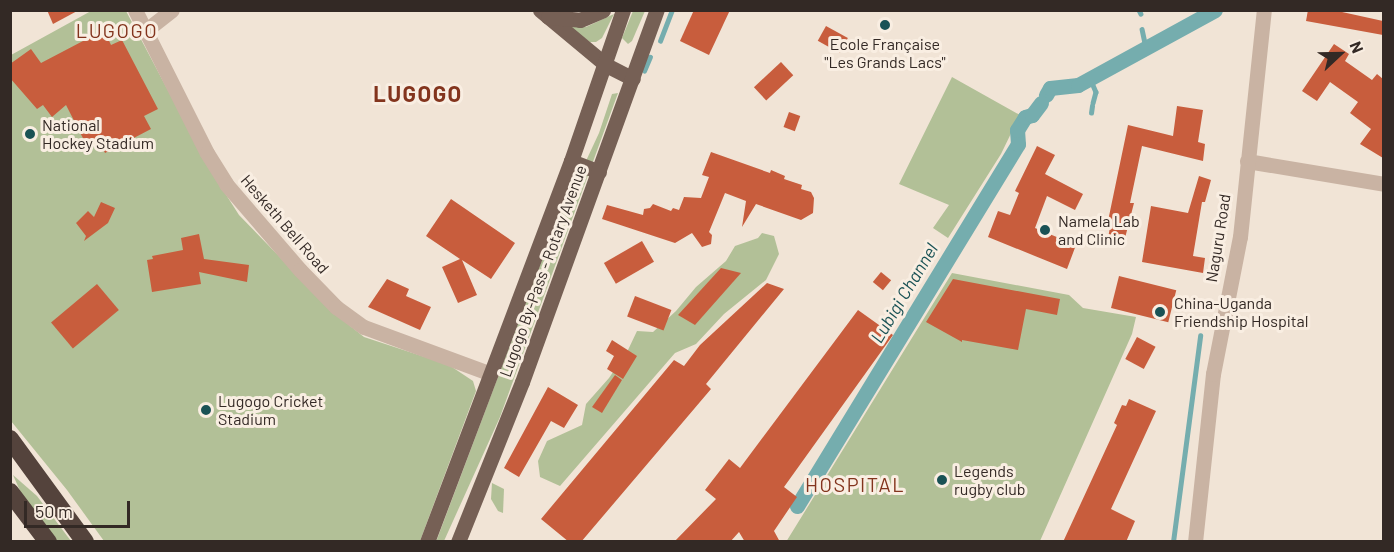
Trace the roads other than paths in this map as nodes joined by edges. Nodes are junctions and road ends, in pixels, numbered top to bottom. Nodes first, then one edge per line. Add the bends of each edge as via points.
1 (135, 10) edge
2 (172, 10) edge
3 (603, 10) edge
4 (623, 10) edge
5 (657, 10) edge
6 (1264, 10) edge
7 (544, 14) edge
8 (146, 31) junction
9 (606, 65) junction
10 (633, 79) junction
11 (571, 161) junction
12 (1247, 161) junction
13 (599, 171) junction
14 (1383, 184) edge
15 (491, 374) junction
16 (10, 439) edge
17 (10, 492) edge
18 (48, 542) edge
19 (85, 542) edge
20 (427, 542) edge
21 (458, 542) edge
22 (1195, 542) edge

1 - 8 street, Hesketh Bell Road
2 - 8 street
3 - 7 main road via 580,20
4 - 9 main road, Lugogo By-Pass - Rotary Avenue
5 - 10 main road, Lugogo By-Pass - Rotary Avenue
6 - 12 street, Naguru Road
7 - 9 main road
8 - 15 street, Hesketh Bell Road via 229,189 336,307 364,327
9 - 10 main road
9 - 11 main road, Lugogo By-Pass - Rotary Avenue
10 - 13 main road, Lugogo By-Pass - Rotary Avenue
11 - 13 main road
11 - 15 main road, Lugogo By-Pass - Rotary Avenue
12 - 14 street
12 - 22 street, Naguru Road via 1240,237 1213,374
13 - 21 main road, Lugogo By-Pass - Rotary Avenue
15 - 20 main road, Lugogo By-Pass - Rotary Avenue
16 - 19 highway
17 - 18 highway

